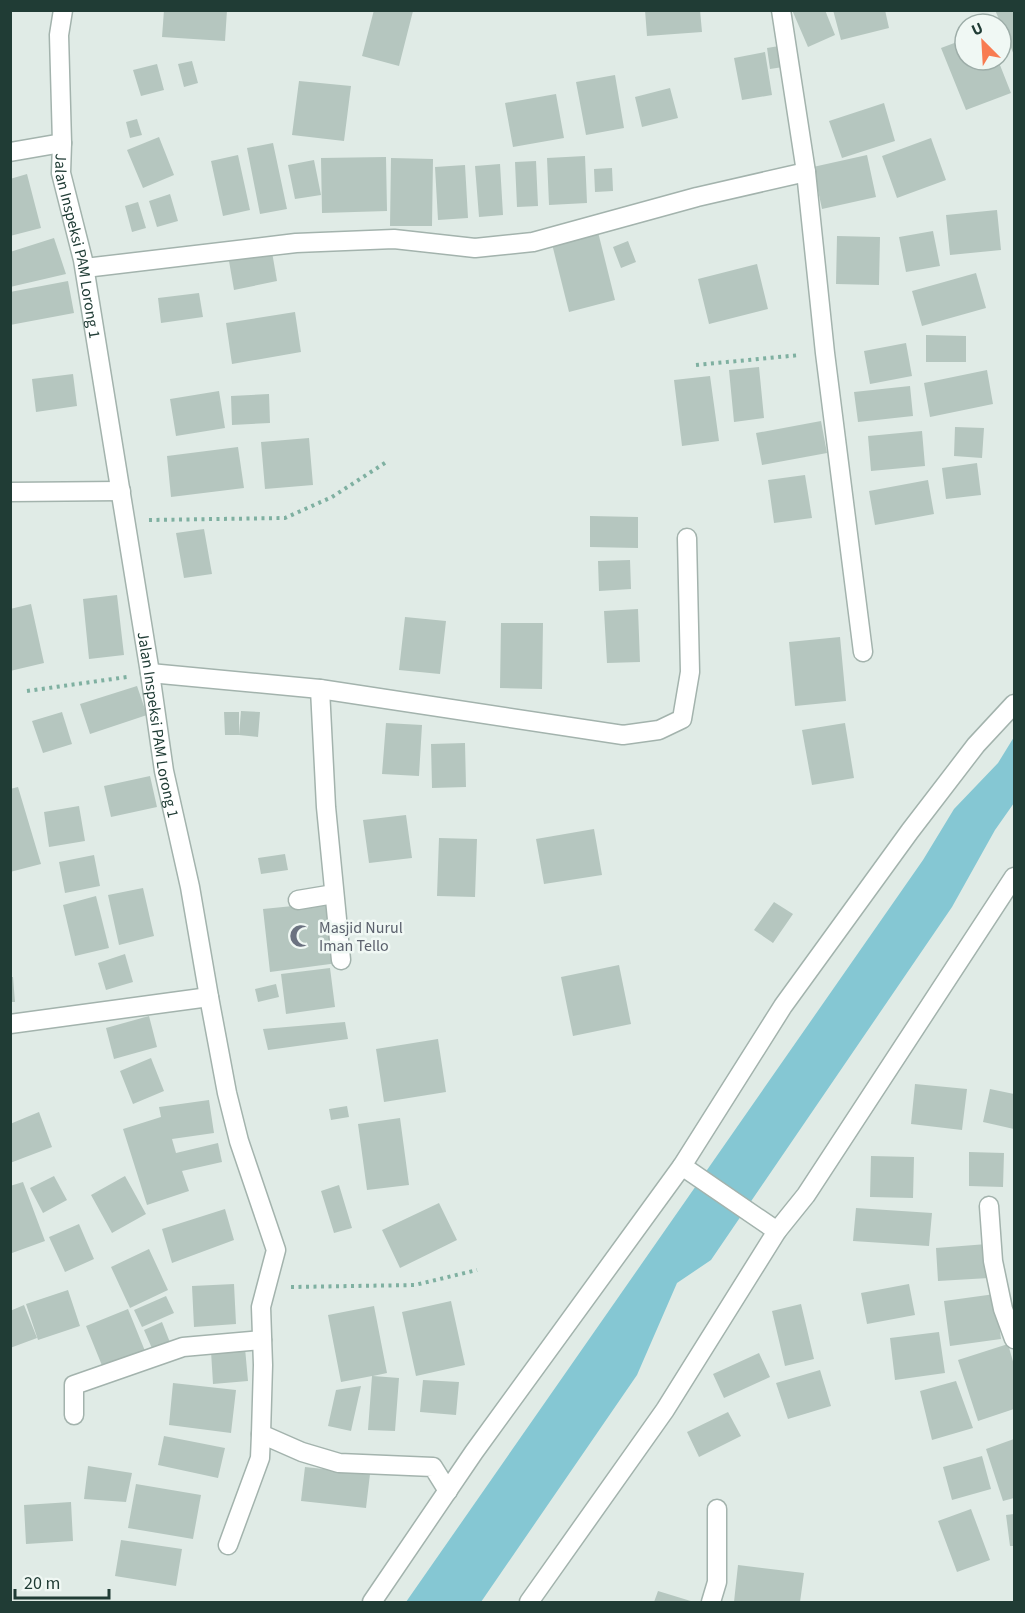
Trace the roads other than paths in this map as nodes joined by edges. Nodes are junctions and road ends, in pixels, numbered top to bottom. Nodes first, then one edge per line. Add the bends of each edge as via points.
1 (63, 10) edge
2 (781, 10) edge
3 (62, 143) junction
4 (10, 152) edge
5 (806, 172) junction
6 (85, 268) junction
7 (121, 491) junction
8 (10, 492) edge
9 (687, 538) dead end
10 (863, 652) dead end
11 (150, 673) junction
12 (320, 689) junction
13 (1014, 704) edge
14 (1014, 877) edge
15 (334, 894) junction
16 (298, 900) dead end
17 (341, 960) dead end
18 (208, 997) junction
19 (10, 1024) edge
20 (682, 1166) junction
21 (989, 1206) dead end
22 (777, 1231) junction
23 (1014, 1339) edge
24 (262, 1340) junction
25 (74, 1415) dead end
26 (261, 1434) junction
27 (448, 1491) junction
28 (717, 1509) dead end
29 (228, 1545) dead end
30 (372, 1602) edge
31 (529, 1602) edge
32 (711, 1602) edge

1 - 3 street, Jalan Inspeksi PAM Lorong 1 via 59,35
2 - 5 street
3 - 4 street
3 - 6 street, Jalan Inspeksi PAM Lorong 1 via 61,173
5 - 6 street via 533,242 475,248 394,239 296,243
5 - 10 street
6 - 7 street, Jalan Inspeksi PAM Lorong 1
7 - 8 street
7 - 11 street, Jalan Inspeksi PAM Lorong 1
9 - 12 street via 690,672 682,718 659,730 623,735
11 - 12 street
11 - 18 street, Jalan Inspeksi PAM Lorong 1 via 164,771 190,886
12 - 15 street
13 - 20 street via 976,745 910,831 783,1006
14 - 22 street via 806,1194
15 - 16 street
15 - 17 street
18 - 19 street
18 - 24 street, Jalan Inspeksi PAM Lorong 1 via 239,1141 276,1250 261,1306
20 - 22 street
20 - 27 street
21 - 23 street via 993,1261
22 - 31 street via 665,1410
24 - 25 street via 183,1347 74,1385
24 - 26 street, Jalan Inspeksi PAM Lorong 1
26 - 27 street via 339,1463 433,1467
26 - 29 street, Jalan Inspeksi PAM Lorong 1 via 260,1458
27 - 30 street
28 - 32 street via 717,1582

